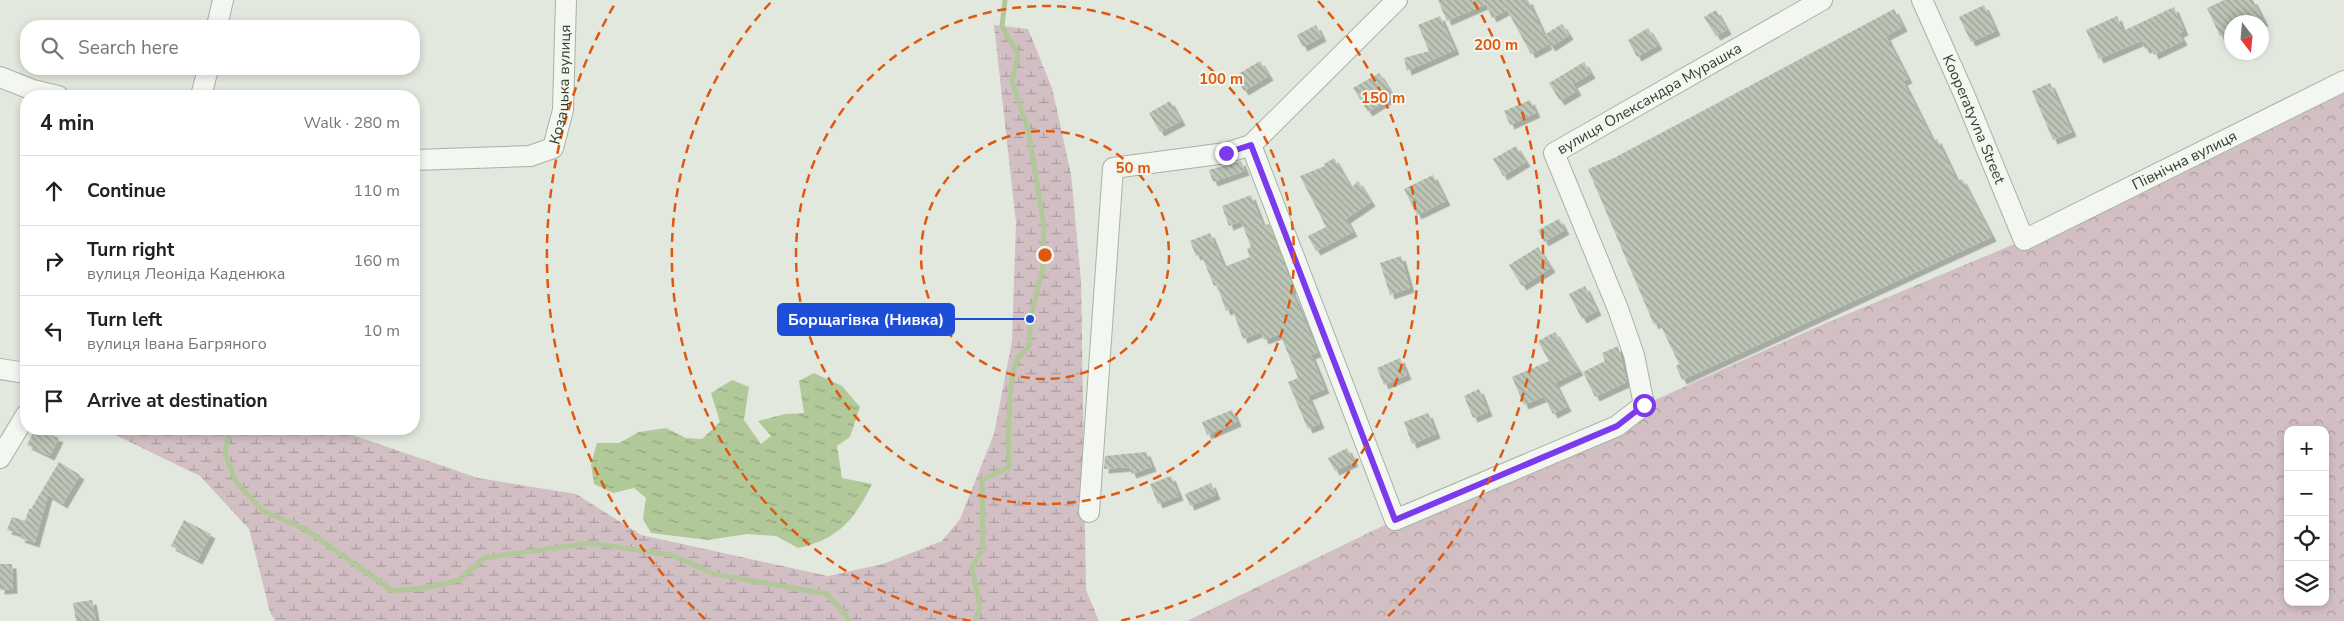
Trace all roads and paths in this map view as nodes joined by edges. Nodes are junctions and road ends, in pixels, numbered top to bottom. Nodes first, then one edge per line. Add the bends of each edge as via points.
1 (223, 0) edge
2 (566, 0) edge
3 (1822, 0) edge
4 (1922, 0) edge
5 (1395, 1) edge
6 (219, 20) edge
7 (206, 75) edge
8 (0, 77) edge
9 (2344, 81) edge
10 (33, 90) edge
11 (203, 90) edge
12 (1251, 145) junction
13 (420, 160) edge
14 (2024, 240) joint
15 (0, 369) edge
16 (20, 372) edge
17 (20, 425) edge
18 (0, 458) edge
19 (1089, 512) dead end

1 - 6 street
2 - 13 street, Козацька вулиця via 563,110 553,148 530,156
3 - 12 street, вулиця Олександра Мурашка via 1554,153 1618,309 1634,355 1644,405 1617,426 1395,520
4 - 14 street, Kooperatyvna Street
5 - 12 street
7 - 11 street
8 - 10 street
9 - 14 street, Північна вулиця
12 - 19 street via 1226,153 1114,168
15 - 16 street
17 - 18 street

